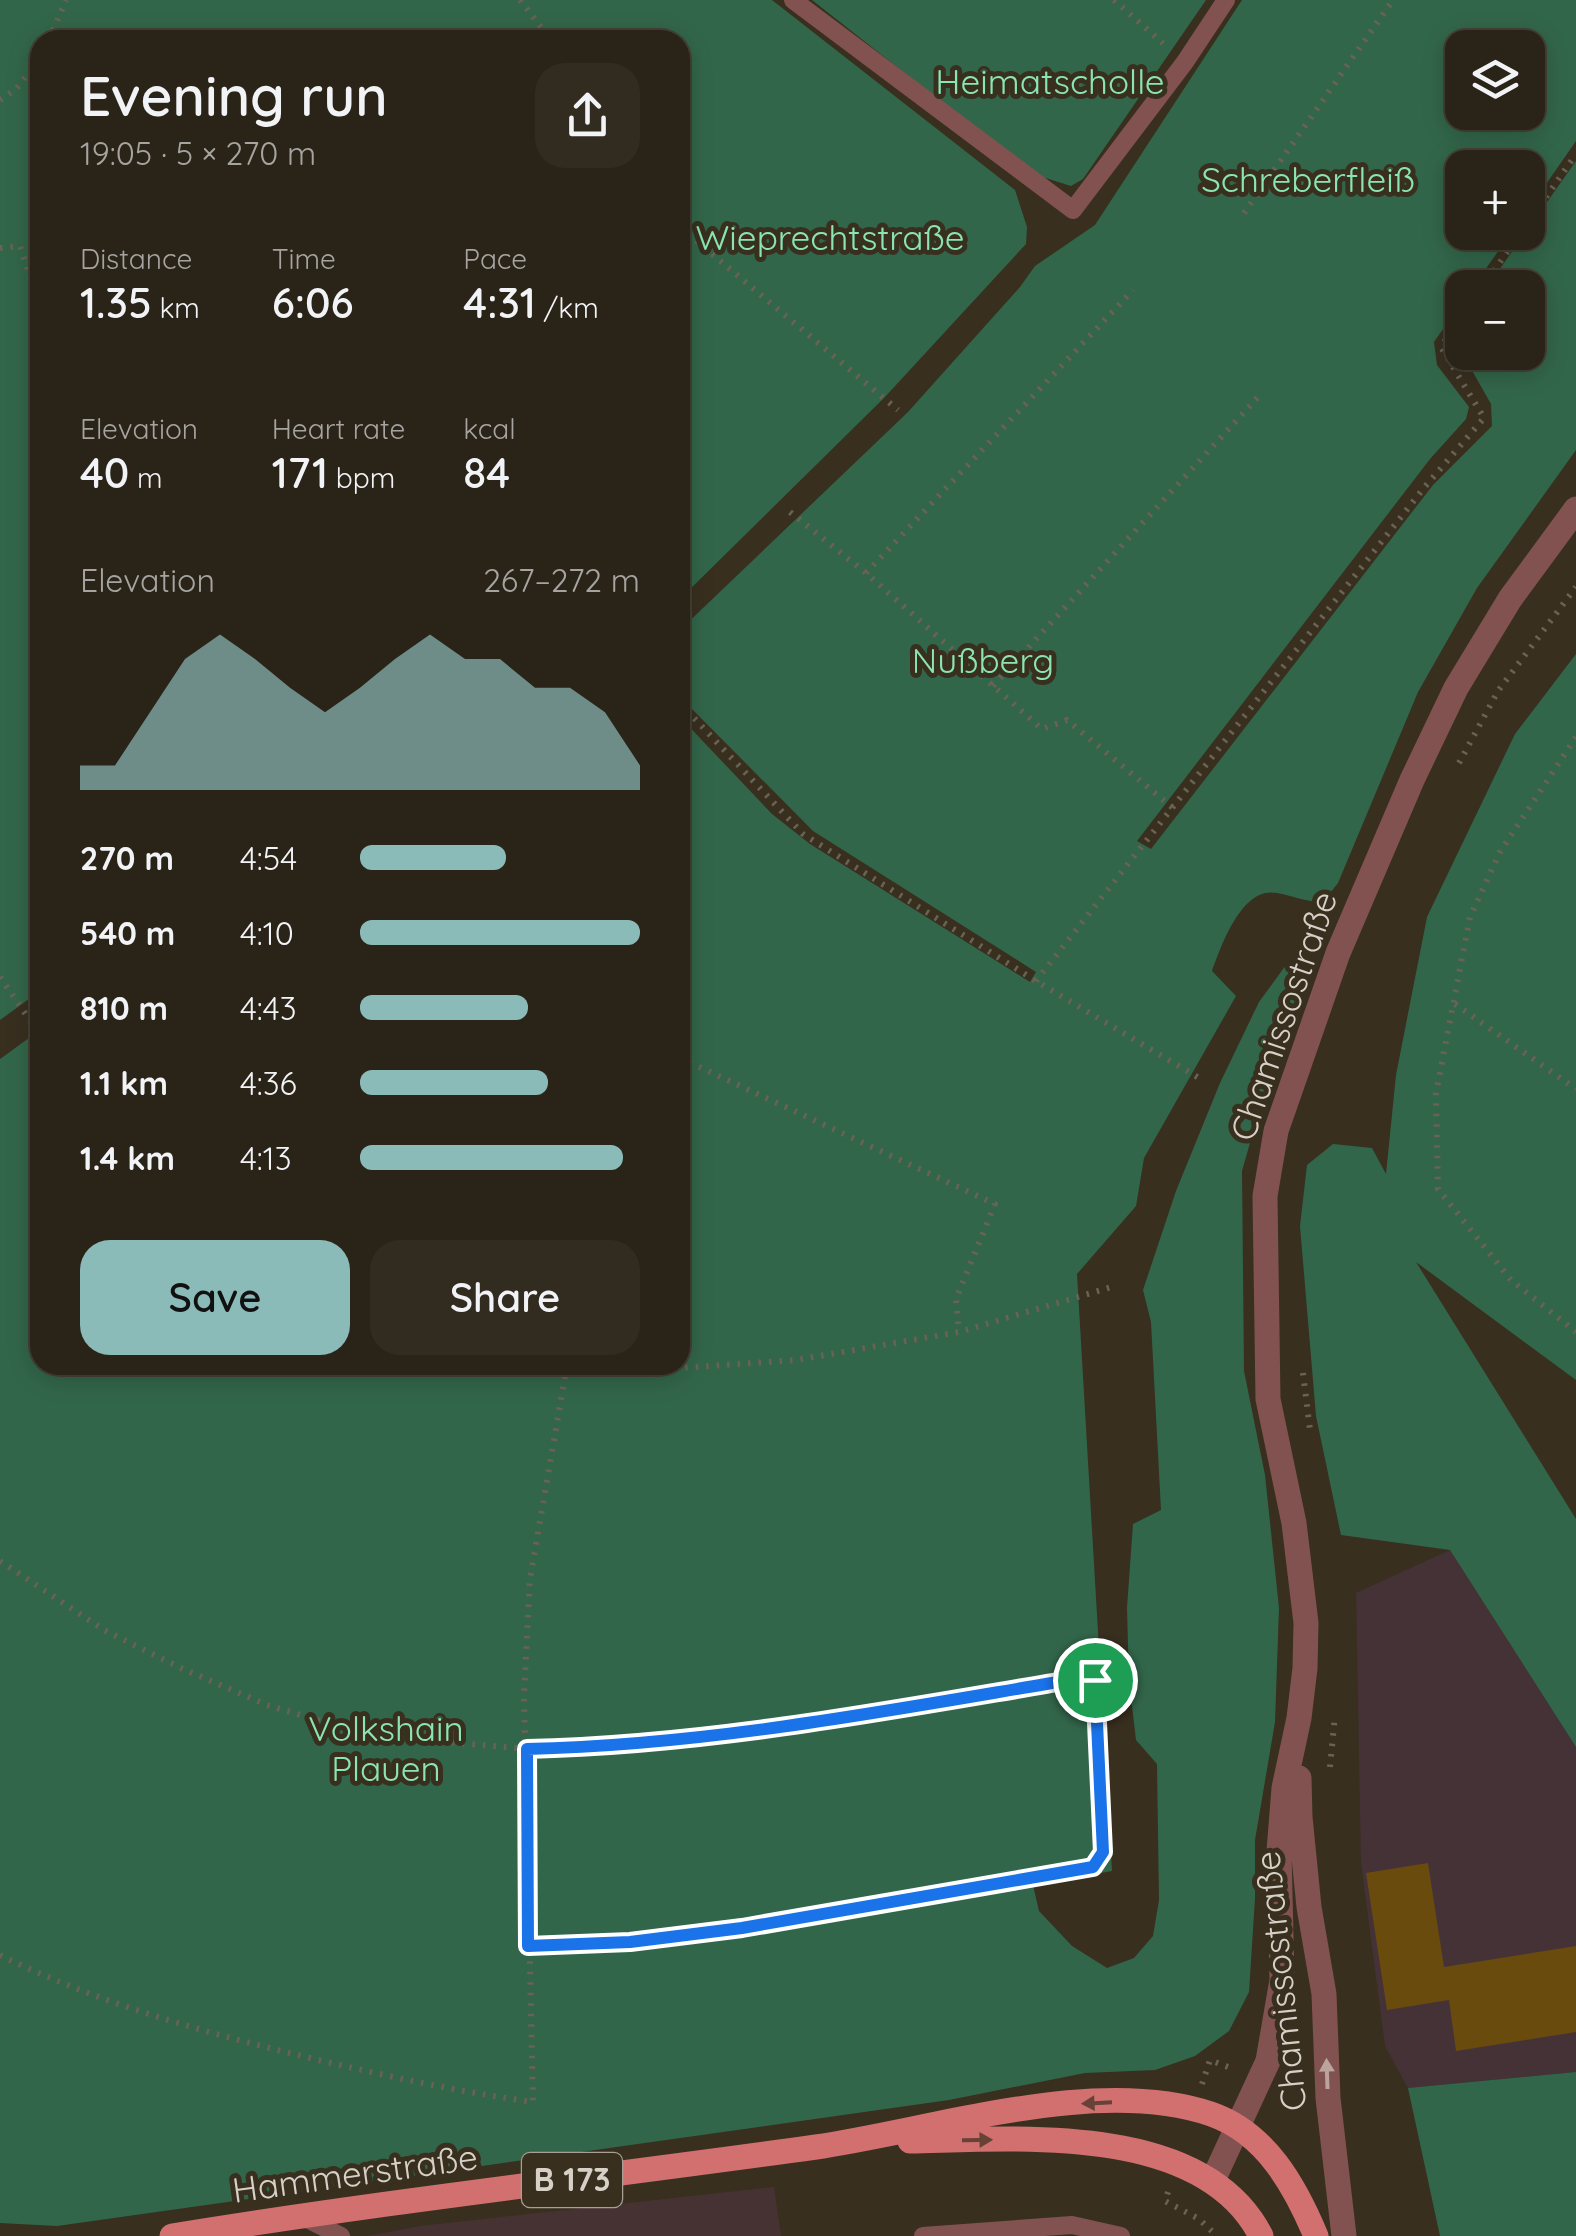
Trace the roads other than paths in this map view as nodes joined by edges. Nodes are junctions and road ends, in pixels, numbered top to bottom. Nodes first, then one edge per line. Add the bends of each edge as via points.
1 (793, 0) edge
2 (1226, 0) edge
3 (1576, 509) edge
4 (1299, 1718) junction
5 (1240, 2126) junction
6 (845, 2143) junction
7 (1213, 2180) junction
8 (300, 2215) junction
9 (172, 2236) edge
10 (341, 2236) edge
11 (923, 2236) edge
12 (1121, 2236) edge
13 (1261, 2236) edge
14 (1316, 2236) edge
15 (1344, 2236) edge

1 - 2 lane via 1074,210
3 - 4 street, Chamissostraße via 1510,599 1442,718 1338,953 1276,1131 1265,1196 1268,1399 1294,1522 1306,1623
4 - 5 street, Chamissostraße via 1279,1851 1282,1980 1268,2061
15 -> 4 street, Chamissostraße via 1324,1994 1300,1817
5 -> 6 main road, Hammerstraße / B 173 via 1176,2104 1109,2102 1023,2107
5 - 7 street, Chamissostraße
5 - 14 main road, Hammerstraße / B 173 via 1298,2194
6 -> 7 main road, Hammerstraße / B 173 via 1040,2139 1162,2157
6 - 8 main road, Hammerstraße / B 173
7 - 13 main road, Hammerstraße / B 173 via 1234,2196
8 - 9 main road, Hammerstraße / B 173
8 - 10 lane
11 - 12 lane via 1072,2225

